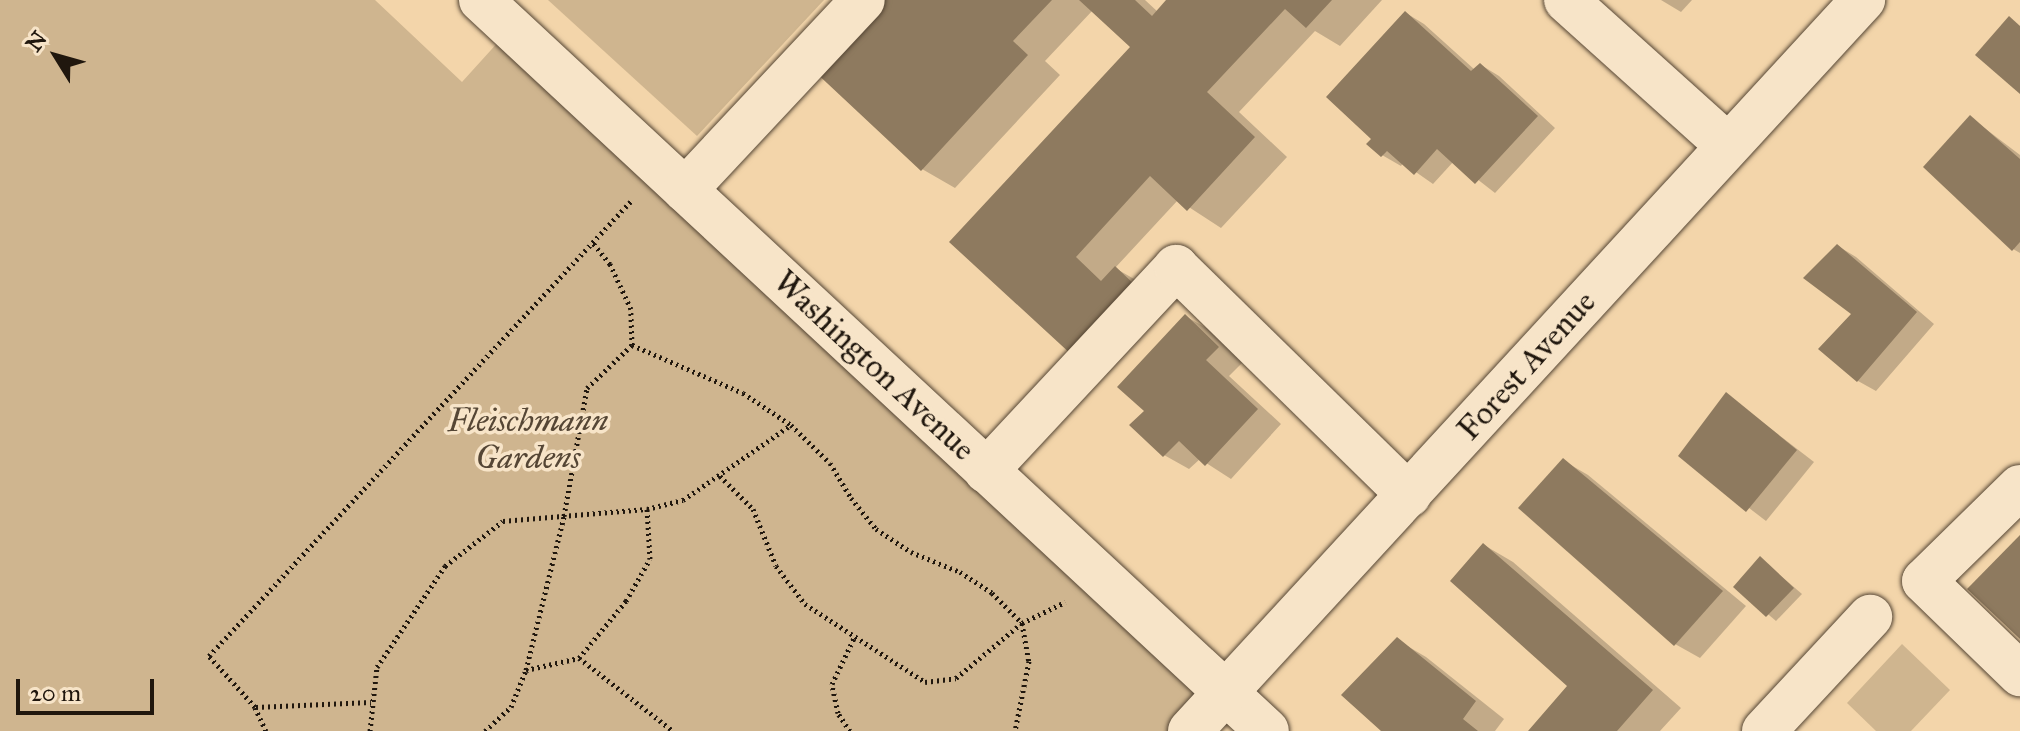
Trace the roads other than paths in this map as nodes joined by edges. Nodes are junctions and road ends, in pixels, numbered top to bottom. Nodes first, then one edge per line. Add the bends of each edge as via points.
1 (481, 0) edge
2 (863, 0) edge
3 (1566, 0) edge
4 (1863, 0) edge
5 (1727, 145) junction
6 (673, 179) junction
7 (986, 471) junction
8 (2020, 487) edge
9 (1409, 495) junction
10 (1870, 617) dead end
11 (2020, 674) edge
12 (1225, 693) junction
13 (1190, 731) edge
14 (1267, 731) edge
15 (1764, 731) edge

1 - 6 street, Washington Avenue
2 - 6 street
3 - 5 street
4 - 5 street, Forest Avenue
5 - 9 street, Forest Avenue
6 - 7 street, Washington Avenue
7 - 9 street via 1176,267
7 - 12 street, Washington Avenue
8 - 11 street via 1924,581
9 - 12 street, Forest Avenue
10 - 15 street
12 - 13 street, Forest Avenue
12 - 14 street, Washington Avenue

